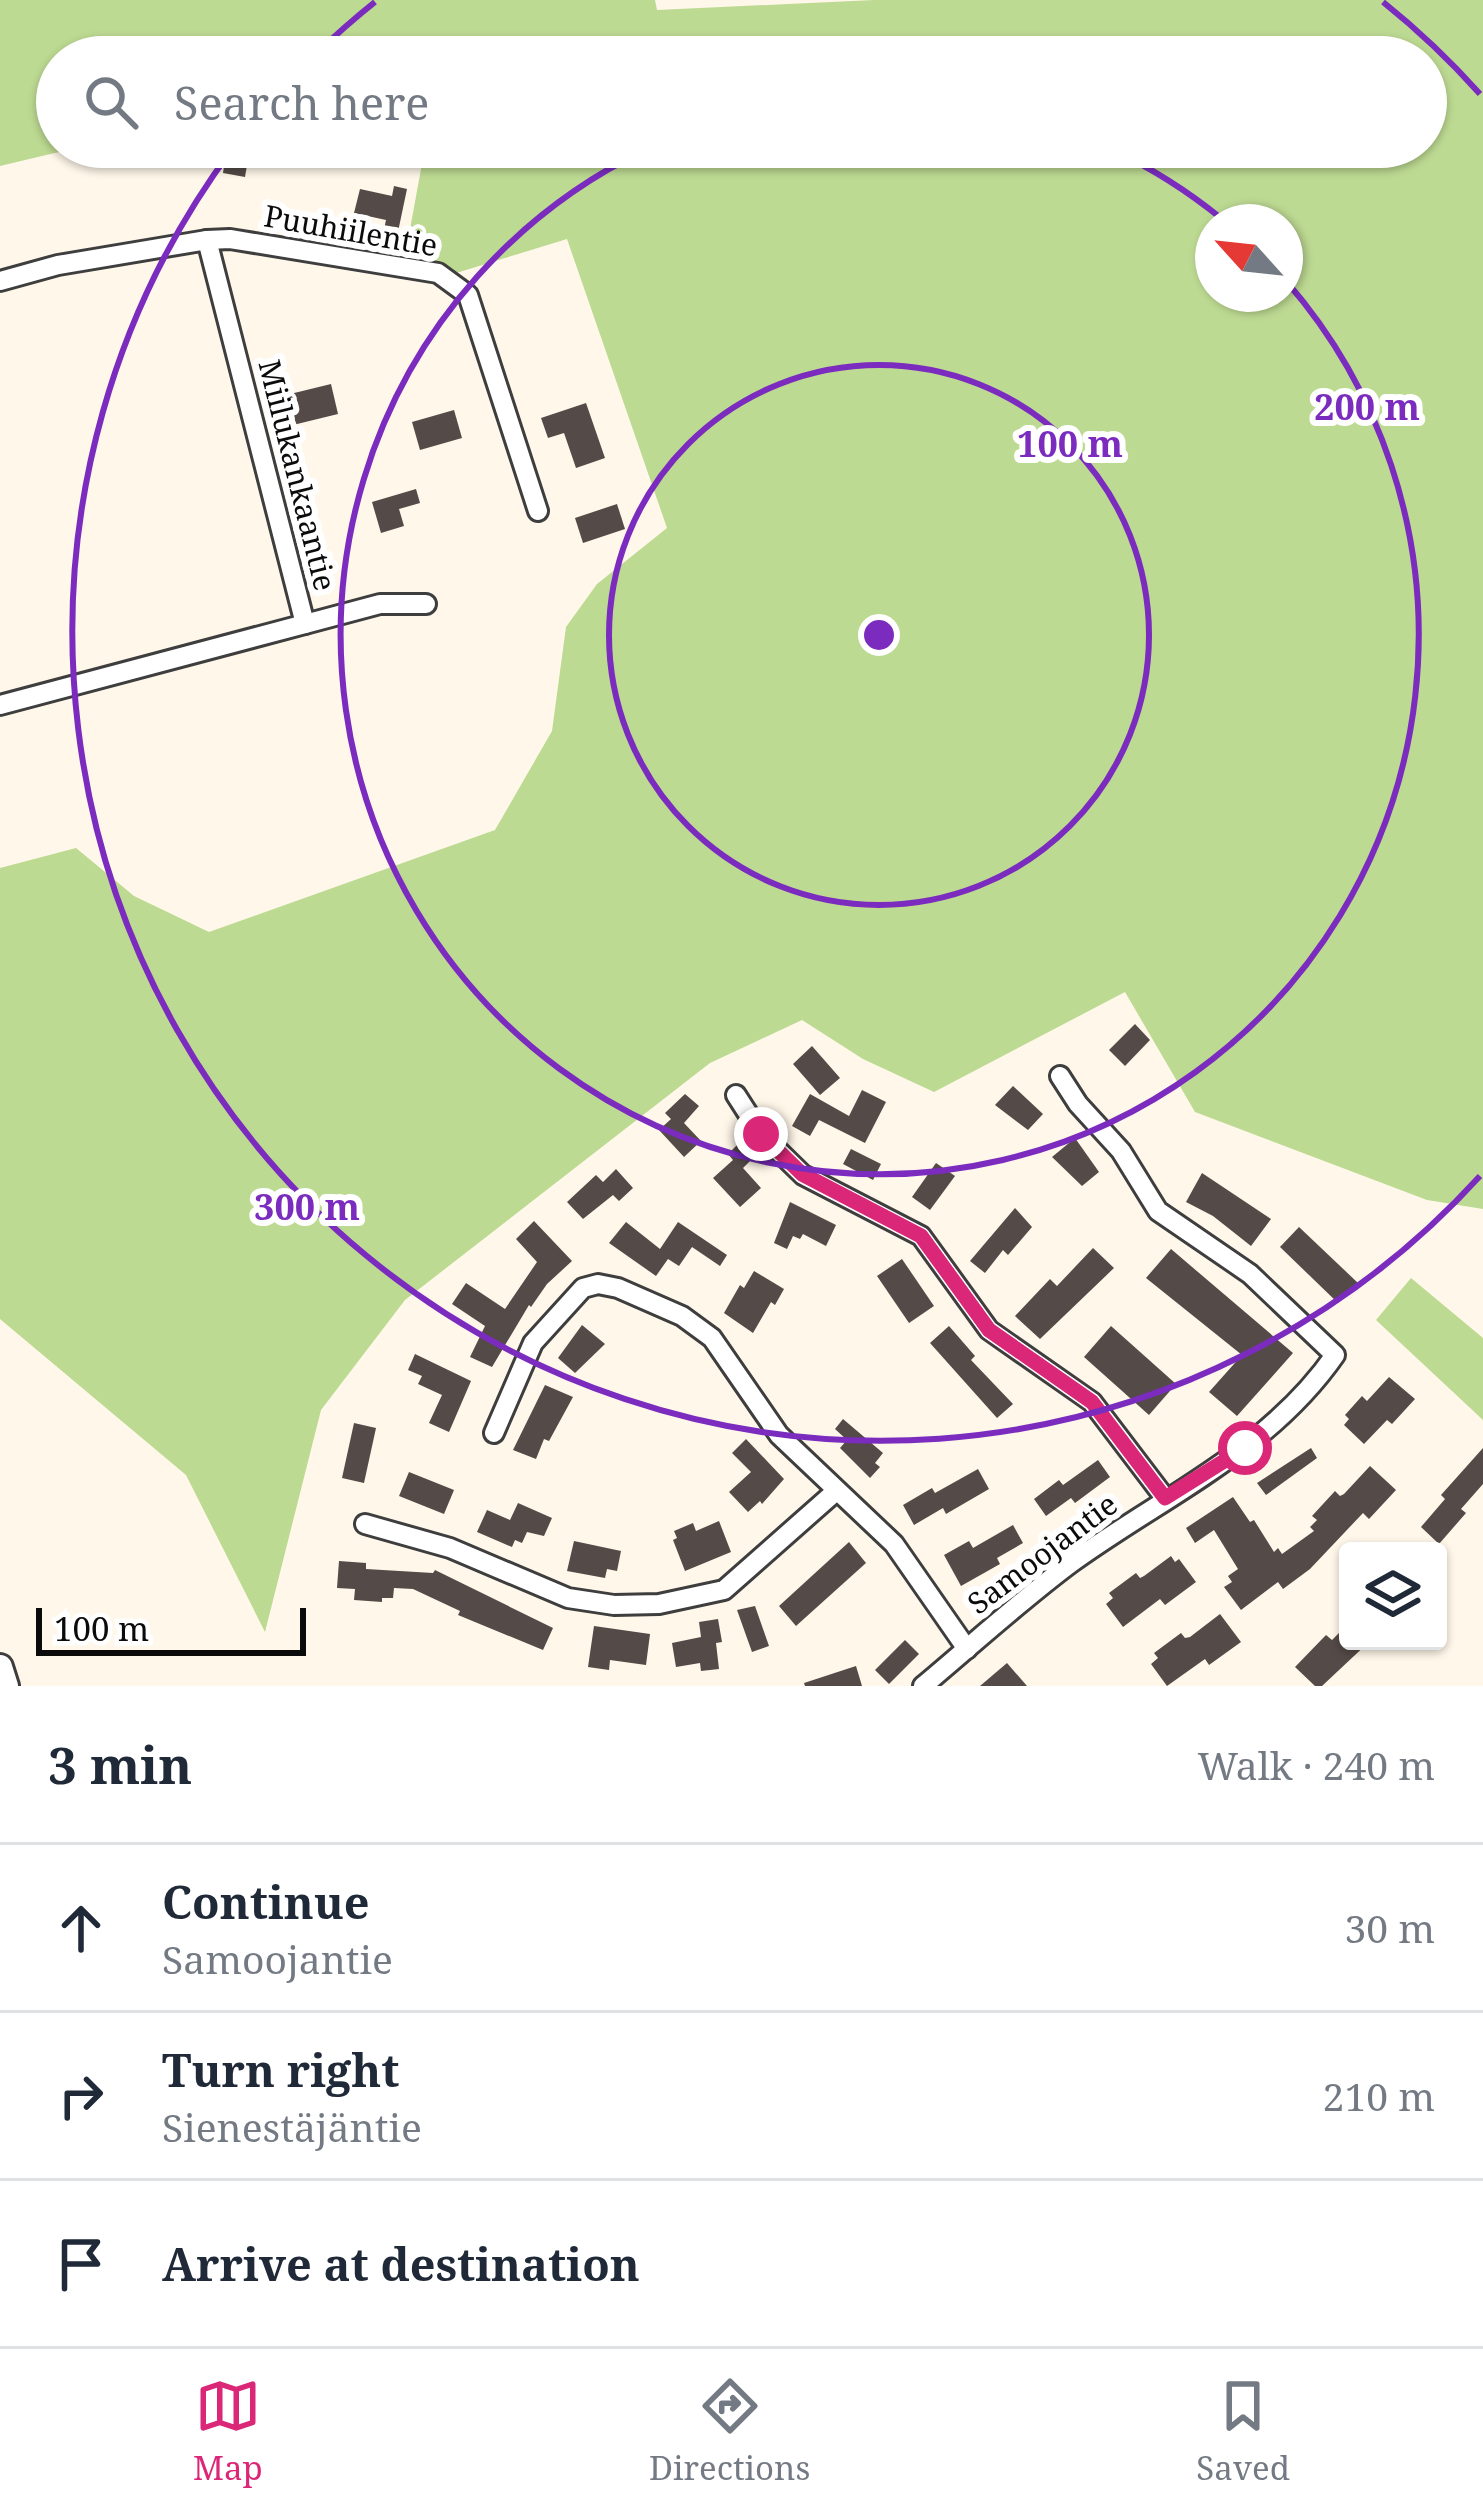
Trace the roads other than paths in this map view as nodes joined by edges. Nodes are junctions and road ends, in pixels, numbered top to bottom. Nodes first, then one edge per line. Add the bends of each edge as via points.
1 (206, 240) junction
2 (0, 281) edge
3 (538, 511) dead end
4 (427, 604) dead end
5 (305, 624) junction
6 (0, 705) edge
7 (1060, 1076) dead end
8 (736, 1095) dead end
9 (494, 1433) dead end
10 (835, 1492) junction
11 (1165, 1498) junction
12 (364, 1524) dead end
13 (967, 1648) junction
14 (0, 1667) edge
15 (6, 1686) edge
16 (923, 1686) edge

1 - 2 street
1 - 3 street, Puuhiilentie via 452,280 468,295
1 - 5 street, Miilukankaantie
4 - 5 street via 380,604
5 - 6 street, Miilukankaantie
7 - 11 street, Samoojantie via 1158,1210 1250,1274 1335,1355 1268,1432
8 - 11 street via 802,1174 921,1236 989,1330 1092,1402
9 - 10 street via 533,1342 571,1298 598,1284 703,1327 778,1436
10 - 12 street via 724,1590 659,1604 568,1598
10 - 13 street via 894,1544
11 - 13 street, Samoojantie
13 - 16 street, Samoojantie
14 - 15 street

